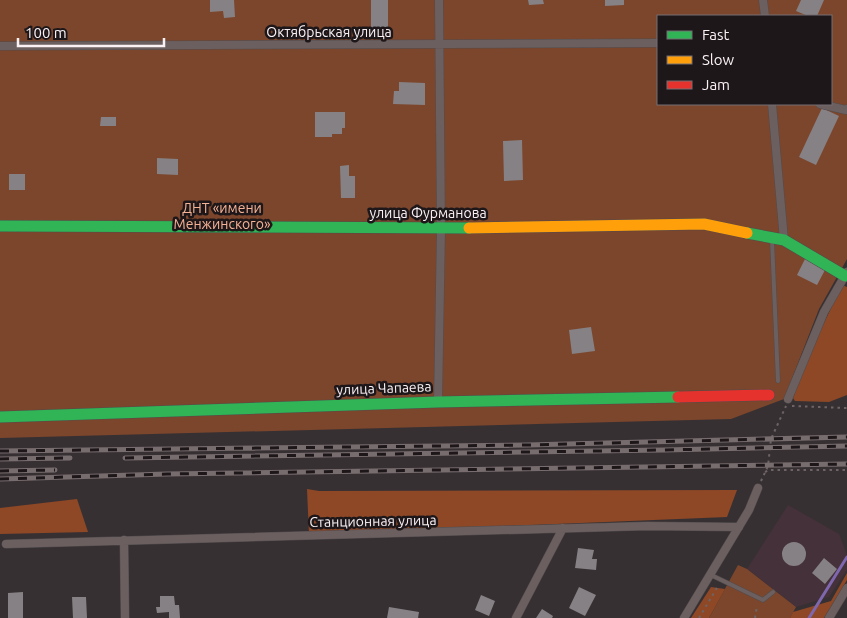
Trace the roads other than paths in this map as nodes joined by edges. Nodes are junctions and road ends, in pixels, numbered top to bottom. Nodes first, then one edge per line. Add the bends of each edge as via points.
1 (439, 0) edge
2 (763, 0) edge
3 (765, 15) edge
4 (657, 43) edge
5 (439, 44) junction
6 (0, 46) edge
7 (772, 105) edge
8 (824, 105) edge
9 (847, 110) edge
10 (0, 226) edge
11 (441, 229) junction
12 (772, 237) junction
13 (784, 240) junction
14 (846, 274) edge
15 (778, 382) dead end
16 (769, 395) dead end
17 (788, 399) dead end
18 (438, 402) junction
19 (0, 417) edge
20 (758, 488) road end
21 (739, 527) junction
22 (564, 528) junction
23 (124, 540) junction
24 (6, 544) dead end
25 (711, 575) junction
26 (847, 588) edge
27 (773, 592) dead end
28 (125, 618) edge
29 (516, 618) edge
30 (684, 618) edge
31 (829, 618) edge

1 - 5 street
2 - 3 street
4 - 5 street, Октябрьская улица
5 - 6 street, Октябрьская улица
5 - 11 street
7 - 13 street
8 - 9 street
10 - 11 street, улица Фурманова
11 - 12 street, улица Фурманова via 704,224
11 - 18 street
12 - 13 street, улица Фурманова
12 - 15 lane
13 - 14 street, улица Фурманова
14 - 17 street via 824,312
16 - 18 street, улица Чапаева
18 - 19 street, улица Чапаева
20 - 21 street
21 - 22 street, Станционная улица
21 - 25 street
22 - 23 street, Станционная улица
22 - 29 street
23 - 24 street, Станционная улица
23 - 28 street
25 - 27 lane via 764,600
25 - 30 street
26 - 31 street

